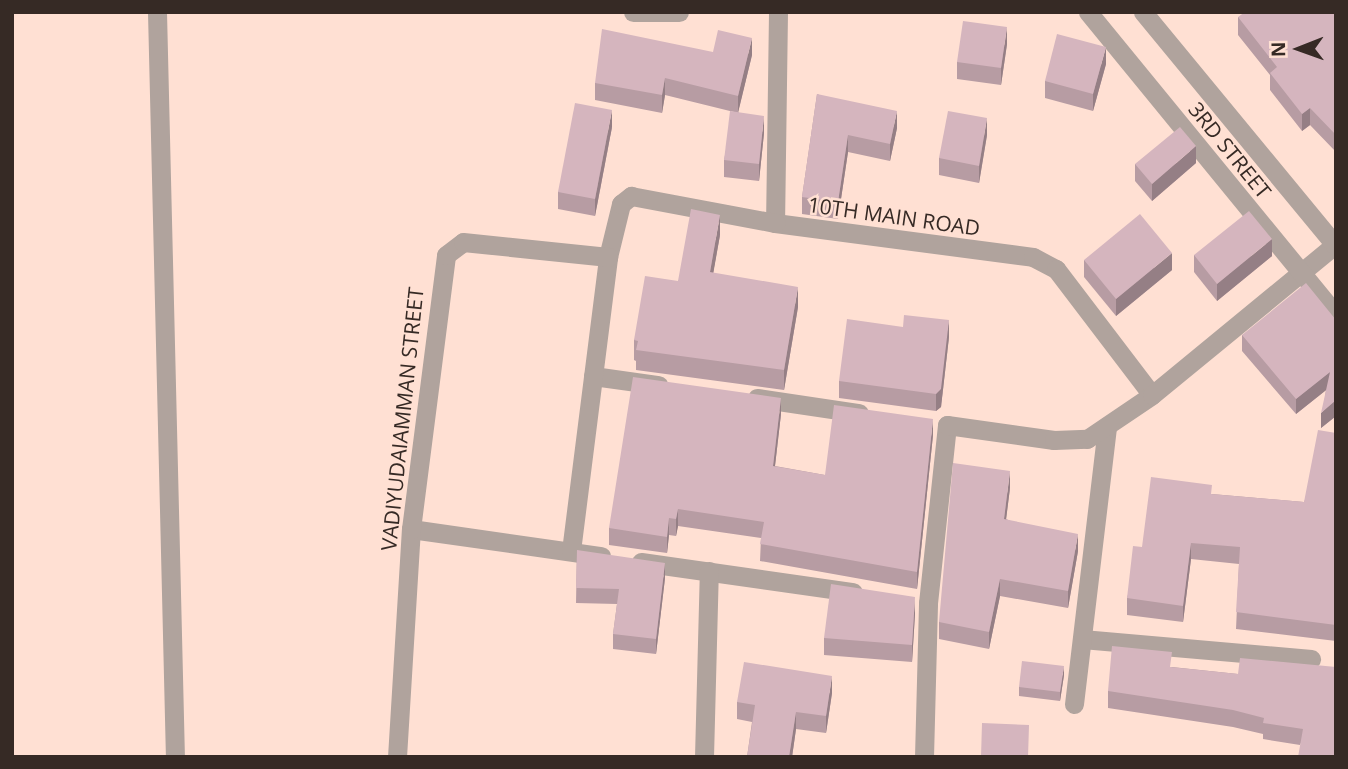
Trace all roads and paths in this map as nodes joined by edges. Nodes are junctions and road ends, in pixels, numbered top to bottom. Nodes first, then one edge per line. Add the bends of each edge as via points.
1 (157, 12) edge
2 (633, 12) edge
3 (679, 12) edge
4 (778, 12) edge
5 (1088, 12) edge
6 (1143, 12) edge
7 (775, 223) junction
8 (1335, 245) edge
9 (608, 257) junction
10 (1299, 272) junction
11 (1336, 315) edge
12 (593, 376) junction
13 (685, 389) edge
14 (1153, 395) junction
15 (737, 396) edge
16 (881, 416) edge
17 (920, 422) edge
18 (947, 425) junction
19 (1107, 426) junction
20 (411, 529) junction
21 (571, 551) junction
22 (709, 572) junction
23 (874, 595) edge
24 (901, 599) edge
25 (928, 603) junction
26 (1082, 639) junction
27 (1311, 659) dead end
28 (1074, 704) dead end
29 (175, 757) edge
30 (397, 757) edge
31 (704, 757) edge
32 (924, 757) edge

1 - 29 street
2 - 3 street
4 - 7 street, 10TH MAIN ROAD
5 - 10 street, 3RD STREET
6 - 8 street, 3RD STREET
7 - 9 street via 631,196 621,204
7 - 14 street, 10TH MAIN ROAD via 1033,257 1056,269
8 - 10 street
9 - 12 street
9 - 20 street, VADIYUDAIAMMAN STREET via 463,242 446,255
10 - 11 street, 3RD STREET
10 - 14 street
12 - 13 street
12 - 21 street
14 - 19 street
15 - 16 street
17 - 18 street
18 - 19 street via 1071,442 1087,439
18 - 25 street
19 - 26 street
20 - 21 street
20 - 30 street, VADIYUDAIAMMAN STREET
21 - 22 street
22 - 23 street
22 - 31 street
24 - 25 street
25 - 32 street
26 - 27 street
26 - 28 street

